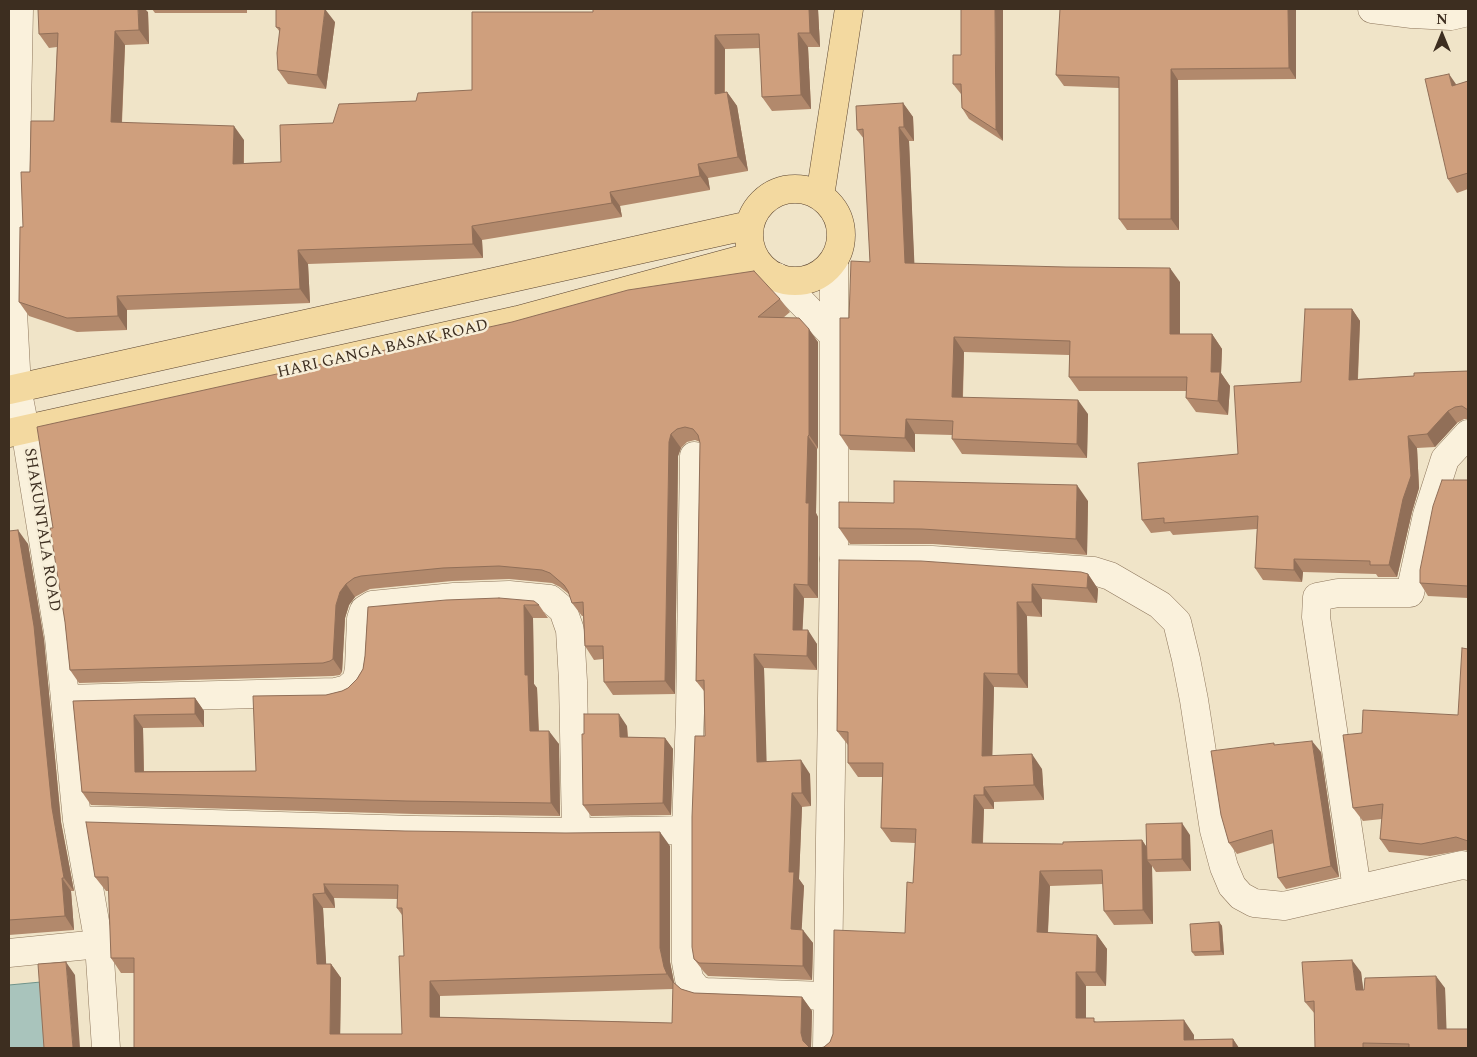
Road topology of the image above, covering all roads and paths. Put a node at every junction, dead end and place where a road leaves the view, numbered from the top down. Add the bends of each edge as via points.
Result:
1 (18, 9) edge
2 (849, 9) edge
3 (1372, 9) edge
4 (1468, 12) edge
5 (820, 196) junction
6 (750, 225) junction
7 (754, 256) junction
8 (834, 262) junction
9 (777, 277) junction
10 (833, 335) junction
11 (13, 389) edge
12 (17, 431) edge
13 (1468, 434) edge
14 (694, 456) edge
15 (834, 559) junction
16 (65, 699) junction
17 (77, 820) junction
18 (686, 830) junction
19 (576, 832) junction
20 (1468, 866) edge
21 (1358, 889) junction
22 (99, 944) junction
23 (9, 953) edge
24 (827, 996) junction
25 (106, 1048) edge
26 (827, 1048) edge

1 - 11 street, SHAKUNTALA ROAD
2 - 5 main road
3 - 4 street via 1451,16
5 - 6 main road via 807,190 778,192 765,200
5 - 8 main road via 839,219 842,234
6 - 7 main road
6 - 11 main road
7 - 9 main road via 764,269
7 - 12 main road, HARI GANGA BASAK ROAD via 518,320
8 - 9 main road via 809,279 792,281
8 - 10 street
9 - 10 street
10 - 15 street
11 - 12 street, SHAKUNTALA ROAD
12 - 16 street, SHAKUNTALA ROAD via 59,638
13 - 21 street via 1445,459 1427,515 1410,593 1317,597 1316,617
14 - 18 street
15 - 21 street via 932,560 1094,571 1110,576 1160,605 1177,622 1192,692 1214,830 1232,886 1254,903 1284,906
15 - 24 street
16 - 17 street, SHAKUNTALA ROAD
16 - 19 street via 335,692 347,689 357,678 361,619 364,610 372,605 454,597 550,599 563,610 570,630 574,680
17 - 19 street
17 - 22 street, SHAKUNTALA ROAD
18 - 19 street
18 - 24 street via 686,962 689,978 696,989 720,993
20 - 21 street
22 - 23 street
22 - 25 street, SHAKUNTALA ROAD
24 - 26 street

